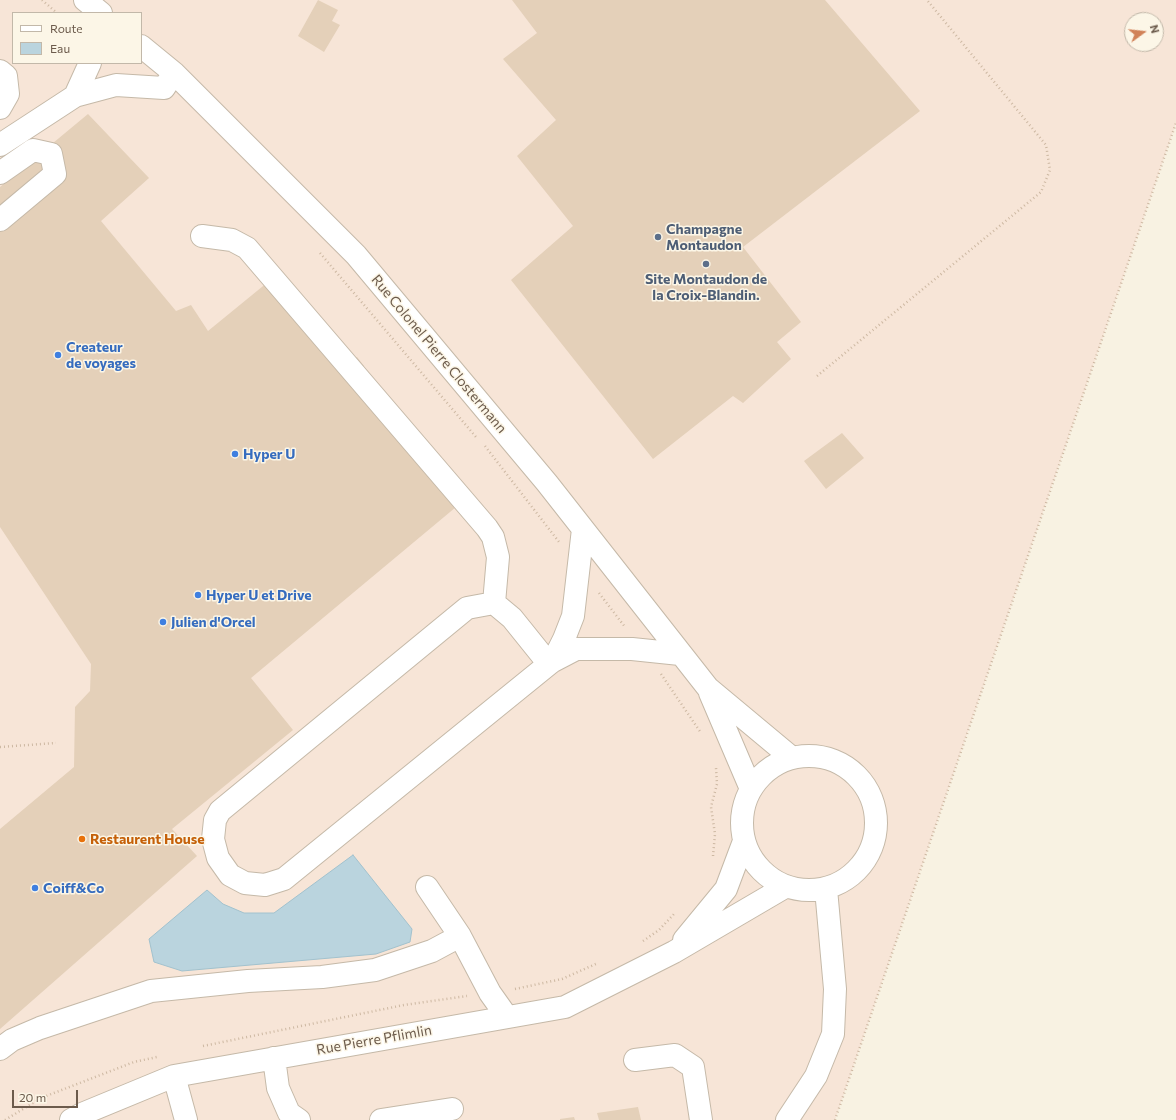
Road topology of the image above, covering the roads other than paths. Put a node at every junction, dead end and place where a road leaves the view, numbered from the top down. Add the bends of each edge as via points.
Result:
1 (84, 0) edge
2 (86, 12) edge
3 (100, 12) edge
4 (142, 47) edge
5 (90, 64) edge
6 (0, 71) edge
7 (174, 73) junction
8 (75, 96) junction
9 (0, 108) edge
10 (0, 145) edge
11 (0, 173) edge
12 (0, 220) edge
13 (202, 236) dead end
14 (583, 529) junction
15 (494, 603) junction
16 (680, 654) junction
17 (551, 662) junction
18 (708, 688) junction
19 (792, 758) junction
20 (751, 789) junction
21 (744, 841) junction
22 (785, 886) junction
23 (427, 887) dead end
24 (826, 889) junction
25 (460, 936) junction
26 (674, 952) junction
27 (508, 1017) junction
28 (0, 1049) edge
29 (274, 1058) junction
30 (635, 1060) dead end
31 (174, 1076) junction
32 (452, 1109) dead end
33 (71, 1120) edge
34 (186, 1120) edge
35 (299, 1120) edge
36 (381, 1120) edge
37 (701, 1120) edge
38 (787, 1120) edge

1 - 2 street
1 - 3 street
4 - 7 street, Rue Colonel Pierre Clostermann
5 - 8 street
6 - 9 street via 6,76 8,94
7 - 8 street via 164,88 116,84
7 - 14 street, Rue Colonel Pierre Clostermann via 356,255
8 - 10 street
11 - 12 street via 33,150 52,154 55,174
13 - 15 street via 232,240 247,248 488,528 498,557
14 - 16 street, Rue Colonel Pierre Clostermann
14 - 17 street via 573,616
15 - 17 street via 512,618
15 - 17 street via 467,608 220,811 215,820 213,839 218,858 230,875 245,883 265,884 284,879
16 - 17 street via 642,649 576,649
16 - 18 street, Rue Colonel Pierre Clostermann
18 - 19 street, Rue Colonel Pierre Clostermann
18 - 20 street, Rue Colonel Pierre Clostermann
19 - 20 street via 776,764
19 - 24 street via 815,756 838,762 857,776 870,795 874,810 874,841 864,862 848,879
20 - 21 street via 744,806
21 - 22 street via 752,860 767,876
21 - 26 street, Rue Pierre Pflimlin via 726,889
22 - 24 street via 806,891
22 - 26 street, Rue Pierre Pflimlin
23 - 25 street
24 - 38 street via 835,989 834,1034 816,1076
25 - 27 street via 490,993
25 - 28 street via 432,951 375,970 322,977 248,981 151,991 40,1028 12,1040
26 - 27 street, Rue Pierre Pflimlin via 565,1007
27 - 29 street, Rue Pierre Pflimlin
29 - 31 street, Rue Pierre Pflimlin
29 - 35 street via 278,1088 289,1113
30 - 37 street via 675,1055 693,1067
31 - 33 street, Rue Pierre Pflimlin
31 - 34 street
32 - 36 street

